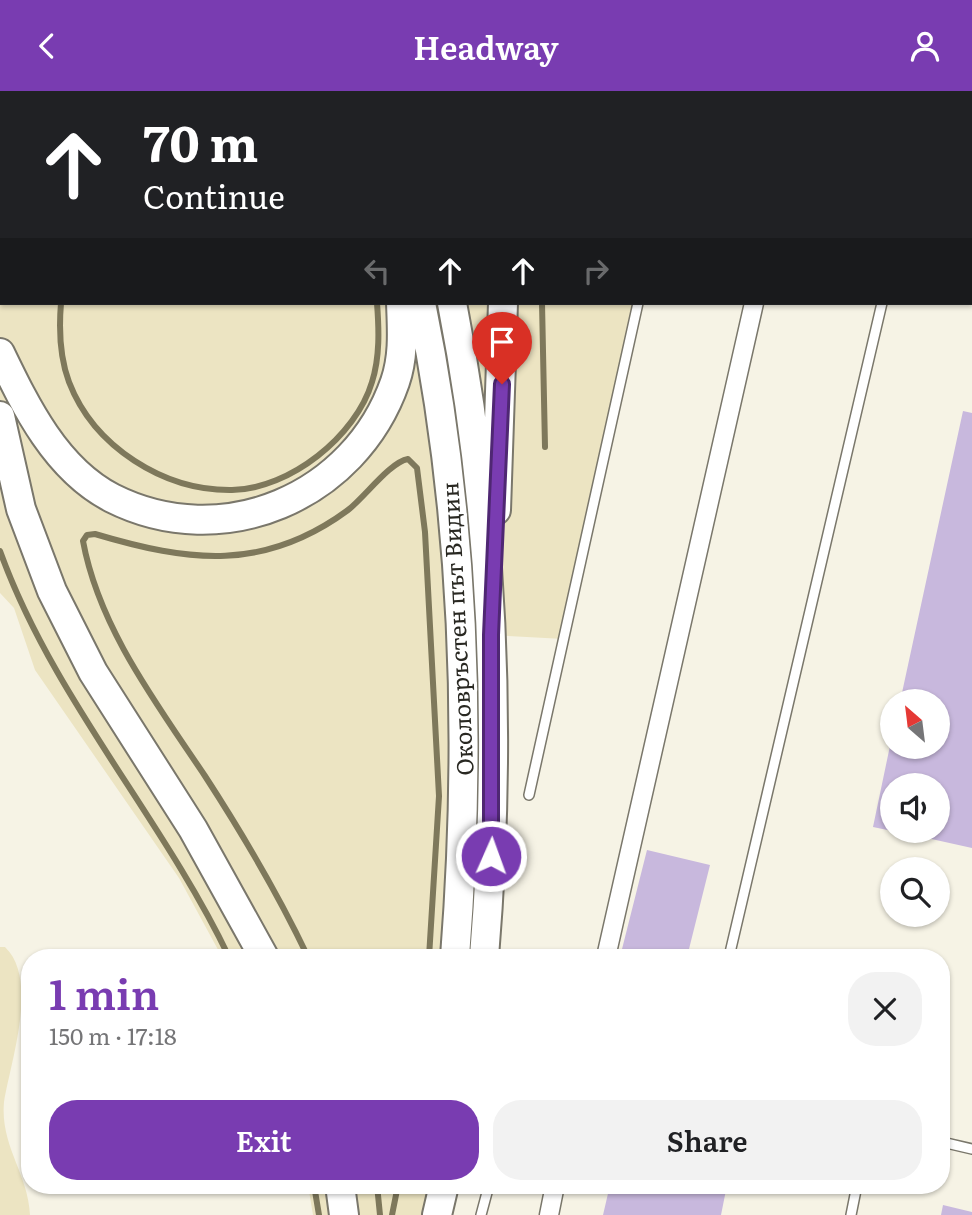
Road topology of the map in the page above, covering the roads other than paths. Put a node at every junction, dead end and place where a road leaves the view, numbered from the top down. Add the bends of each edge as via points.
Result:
1 (401, 305) edge
2 (421, 305) edge
3 (452, 305) edge
4 (503, 305) edge
5 (638, 305) edge
6 (754, 305) edge
7 (882, 305) edge
8 (0, 353) edge
9 (0, 416) edge
10 (491, 635) junction
11 (529, 795) dead end
12 (260, 949) edge
13 (455, 949) edge
14 (484, 949) edge
15 (608, 949) edge
16 (731, 949) edge
17 (950, 1144) edge
18 (972, 1149) edge
19 (341, 1194) edge
20 (433, 1194) edge
21 (442, 1194) edge
22 (487, 1194) edge
23 (553, 1194) edge
24 (854, 1194) edge
25 (344, 1215) edge
26 (432, 1215) edge
27 (437, 1215) edge
28 (481, 1215) edge
29 (549, 1215) edge
30 (851, 1215) edge

1 - 8 main road via 403,350 396,380 368,437 305,494 276,509 218,519 162,515 112,498 66,462 48,440
2 - 13 main road, Околовръстен път Видин via 448,468 461,638 463,773
3 - 10 main road, Околовръстен път Видин via 478,464
4 - 10 main road
5 - 11 lane
6 - 15 street
7 - 16 lane
9 - 12 main road via 21,509 52,591 93,672 193,829
10 - 14 main road, Околовръстен път Видин via 494,775
17 - 18 lane
19 - 25 main road
20 - 26 main road
21 - 27 main road
22 - 28 lane
23 - 29 street
24 - 30 lane

